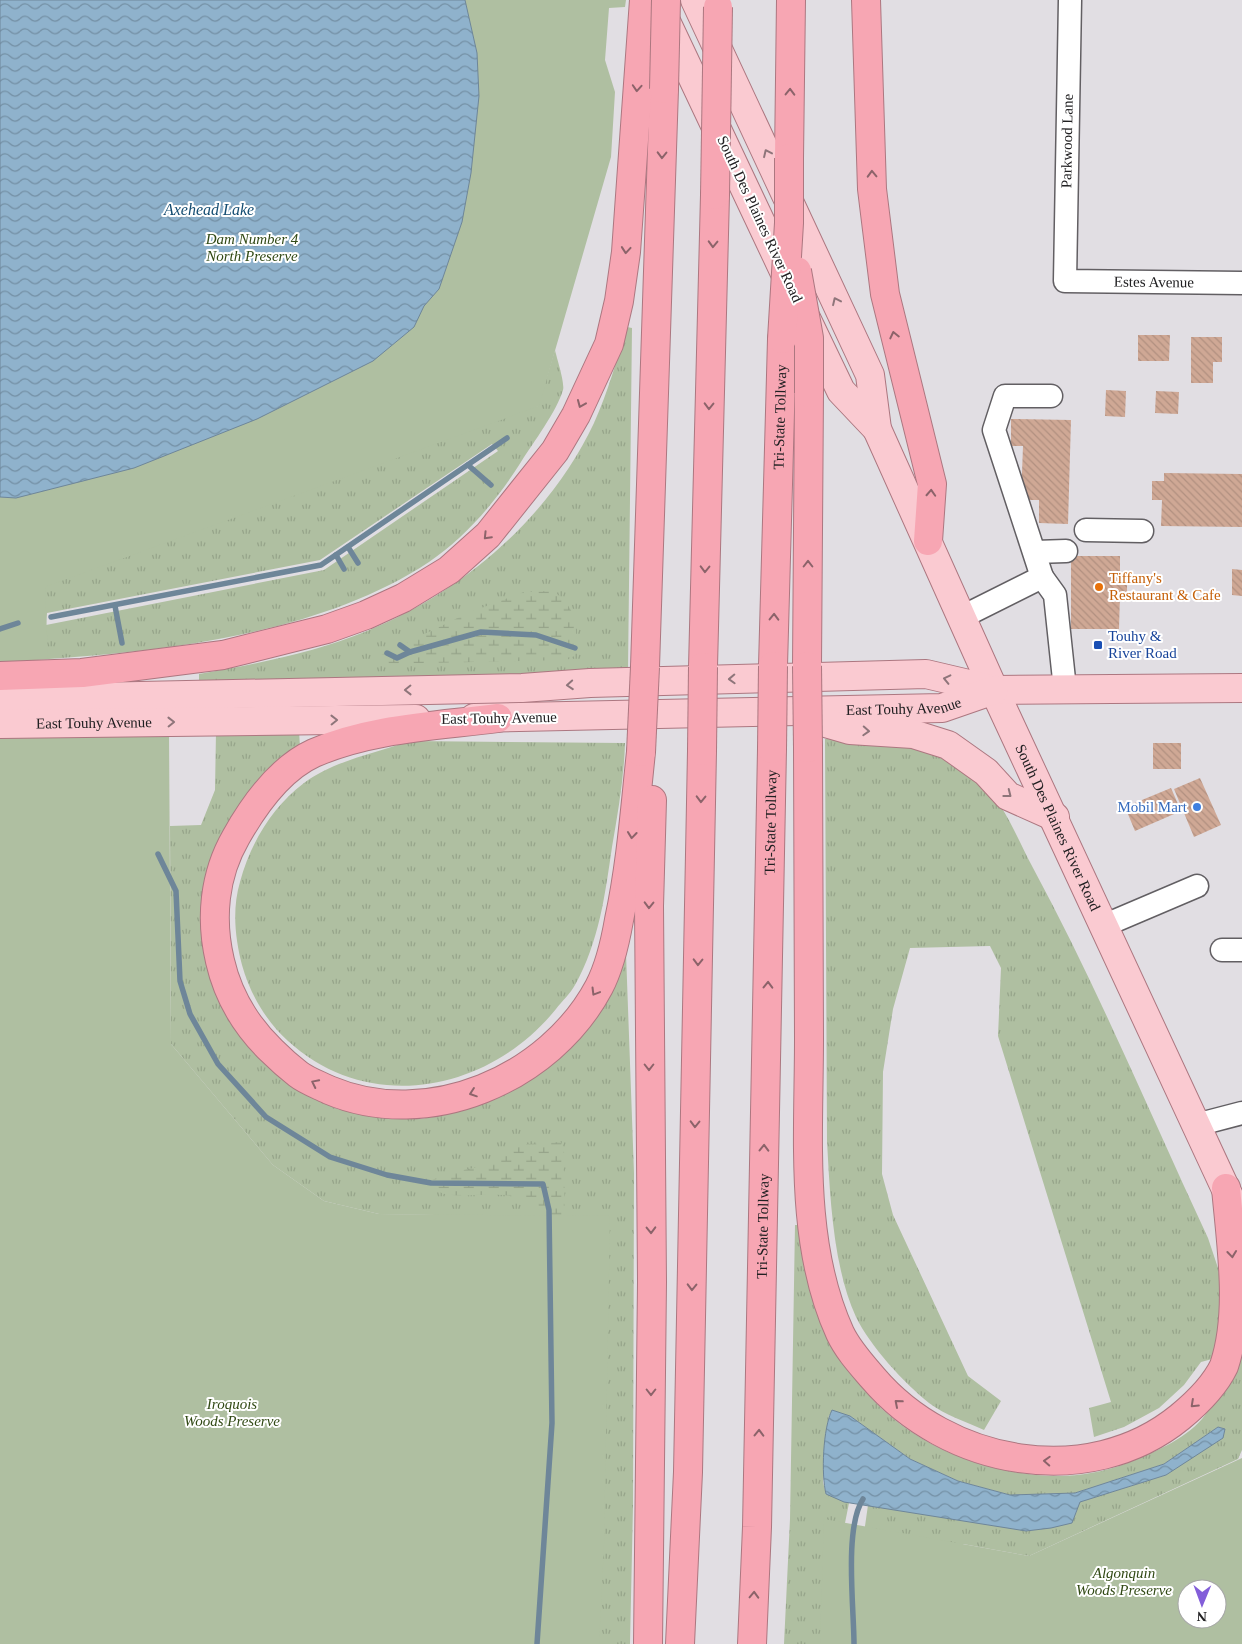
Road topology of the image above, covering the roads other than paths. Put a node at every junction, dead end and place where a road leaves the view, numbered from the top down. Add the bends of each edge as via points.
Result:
1 (644, 0) edge
2 (656, 0) edge
3 (666, 0) edge
4 (791, 0) edge
5 (866, 0) edge
6 (1070, 0) edge
7 (710, 2) edge
8 (789, 223) junction
9 (1065, 281) joint
10 (1242, 283) edge
11 (1051, 396) dead end
12 (877, 429) junction
13 (1086, 530) dead end
14 (1142, 531) dead end
15 (928, 541) junction
16 (1066, 551) dead end
17 (1035, 552) junction
18 (1042, 577) junction
19 (962, 617) junction
20 (0, 676) edge
21 (1242, 688) edge
22 (1065, 689) junction
23 (994, 690) junction
24 (0, 699) edge
25 (784, 712) junction
26 (498, 718) junction
27 (0, 724) edge
28 (647, 752) junction
29 (1055, 818) junction
30 (1197, 886) dead end
31 (1103, 926) junction
32 (1242, 1113) edge
33 (1196, 1125) junction
34 (1226, 1188) junction
35 (1242, 1224) edge
36 (648, 1644) edge
37 (680, 1644) edge
38 (752, 1644) edge

1 -> 20 highway via 626,252 609,344 555,452 488,534 449,570 403,598 327,628 223,655 82,674
2 - 12 main road, South Des Plaines River Road via 841,391
3 -> 28 highway, bridge via 658,328 664,433
8 -> 4 highway, Tri-State Tollway, bridge
15 -> 5 highway via 932,484 884,294 872,189
6 - 9 street, Parkwood Lane
12 -> 7 main road, South Des Plaines River Road via 870,375
7 -> 37 highway, bridge via 714,195 689,1462
34 -> 8 highway, bridge via 1236,1299 1232,1339 1224,1366 1210,1388 1166,1428 1133,1445 1095,1457 1052,1462 1008,1458 980,1449 940,1431 904,1408 881,1388 841,1336 818,1264 808,1182 809,338
38 -> 8 highway, Tri-State Tollway, bridge via 773,666 782,339
9 - 10 street, Estes Avenue
11 - 17 street via 1004,396 994,430
12 - 15 main road, South Des Plaines River Road
13 - 14 street
15 - 19 main road, South Des Plaines River Road
16 - 17 street
17 - 18 street
18 - 19 street
18 - 22 street via 1055,595
19 - 23 main road, South Des Plaines River Road
21 - 22 main road, East Touhy Avenue
22 - 23 main road, East Touhy Avenue
23 -> 24 main road, East Touhy Avenue via 926,674 590,683 522,688
23 - 25 main road, East Touhy Avenue via 942,708
23 - 29 main road, South Des Plaines River Road
25 - 26 main road, East Touhy Avenue
25 -> 29 main road via 850,730 913,734 948,744 986,772 1008,796
27 -> 26 main road, East Touhy Avenue
28 -> 26 highway via 610,959 599,986 567,1032 518,1072 478,1091 447,1100 381,1104 346,1097 299,1075 263,1043 241,1015 225,982 216,943 214,910 219,876 253,806 293,766 312,754 342,743 398,730
28 -> 36 highway via 652,1292
29 - 31 main road, South Des Plaines River Road
30 - 31 street
31 - 33 main road, South Des Plaines River Road
32 - 33 street
33 - 34 main road, South Des Plaines River Road
34 - 35 main road, South Des Plaines River Road

